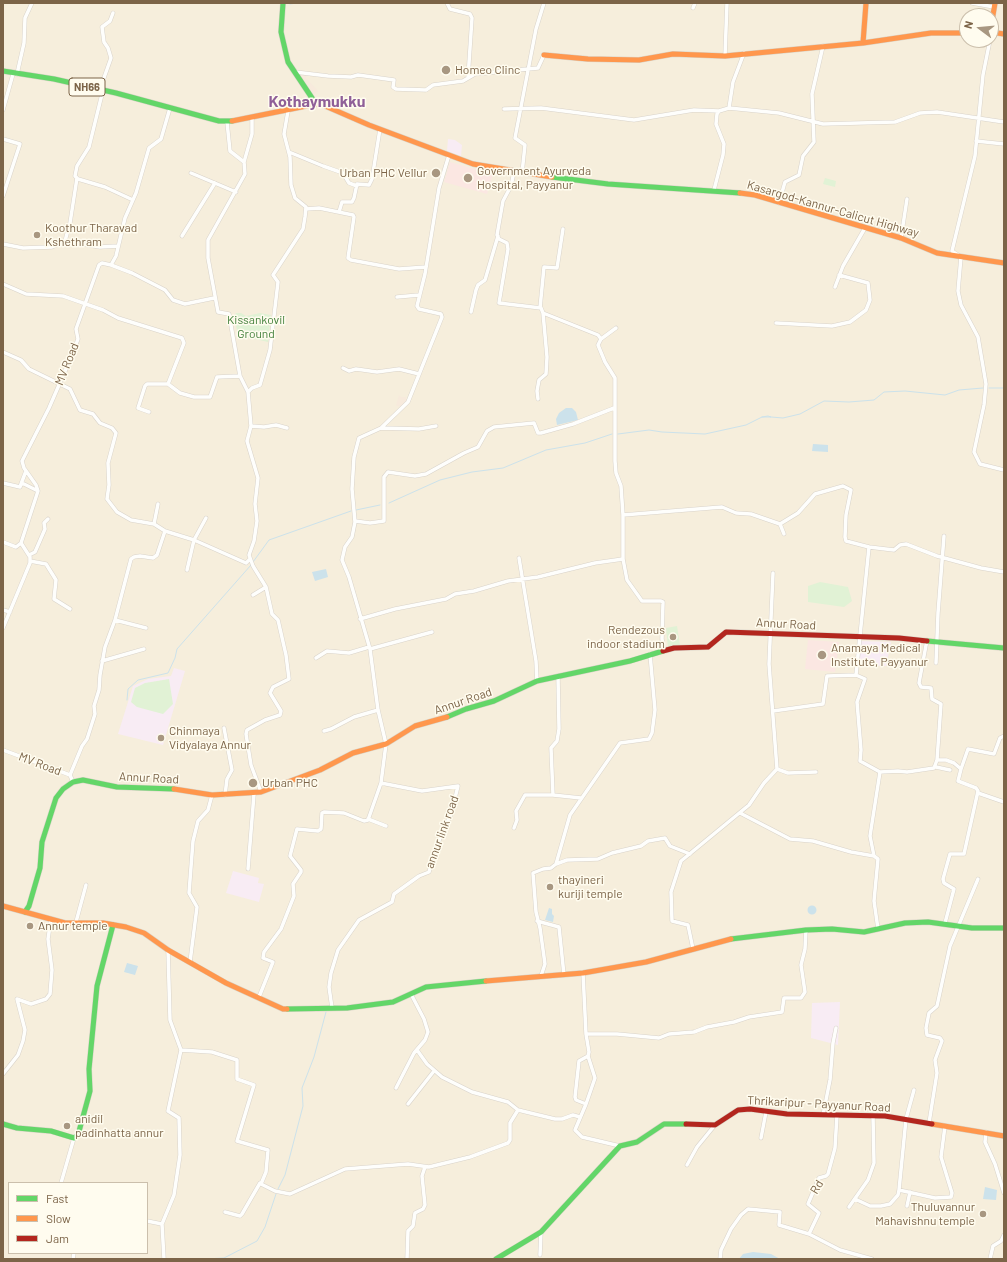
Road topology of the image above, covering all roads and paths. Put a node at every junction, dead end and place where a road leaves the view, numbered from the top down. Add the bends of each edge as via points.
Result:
1 (32, 3) edge
2 (284, 3) edge
3 (447, 3) edge
4 (544, 3) edge
5 (695, 3) edge
6 (727, 3) edge
7 (866, 3) edge
8 (972, 3) edge
9 (994, 5) edge
10 (693, 8) dead end
11 (113, 13) dead end
12 (959, 33) edge
13 (863, 43) junction
14 (824, 46) junction
15 (988, 48) edge
16 (744, 54) junction
17 (544, 55) joint
18 (725, 56) junction
19 (528, 69) junction
20 (3, 71) edge
21 (295, 72) junction
22 (15, 74) junction
23 (468, 78) junction
24 (102, 90) junction
25 (316, 104) junction
26 (170, 108) junction
27 (522, 108) junction
28 (729, 108) junction
29 (504, 109) dead end
30 (3, 110) edge
31 (718, 110) junction
32 (288, 111) junction
33 (252, 118) junction
34 (979, 119) junction
35 (227, 122) junction
36 (814, 122) junction
37 (1004, 122) edge
38 (380, 129) junction
39 (3, 139) edge
40 (976, 141) junction
41 (1004, 144) edge
42 (289, 152) junction
43 (449, 155) junction
44 (244, 162) junction
45 (514, 172) junction
46 (191, 173) dead end
47 (522, 173) junction
48 (77, 178) junction
49 (215, 183) junction
50 (357, 186) junction
51 (714, 191) junction
52 (236, 192) junction
53 (3, 196) edge
54 (907, 199) dead end
55 (133, 200) junction
56 (779, 202) junction
57 (306, 209) junction
58 (339, 212) junction
59 (865, 228) junction
60 (563, 229) dead end
61 (182, 236) dead end
62 (498, 236) junction
63 (901, 238) junction
64 (65, 241) junction
65 (3, 244) edge
66 (118, 246) junction
67 (960, 257) junction
68 (1004, 262) edge
69 (111, 265) junction
70 (426, 268) junction
71 (839, 275) junction
72 (3, 284) edge
73 (835, 287) dead end
74 (419, 295) junction
75 (397, 297) dead end
76 (214, 298) junction
77 (86, 303) junction
78 (540, 308) junction
79 (472, 312) dead end
80 (543, 312) junction
81 (776, 323) dead end
82 (616, 328) dead end
83 (601, 339) junction
84 (3, 352) edge
85 (344, 368) dead end
86 (419, 374) junction
87 (240, 376) junction
88 (59, 384) junction
89 (168, 384) junction
90 (248, 392) junction
91 (538, 399) dead end
92 (614, 408) junction
93 (149, 412) dead end
94 (251, 426) junction
95 (436, 426) dead end
96 (287, 428) dead end
97 (381, 428) junction
98 (1004, 470) edge
99 (26, 471) junction
100 (3, 483) edge
101 (21, 484) junction
102 (38, 491) junction
103 (158, 504) dead end
104 (624, 515) junction
105 (206, 518) dead end
106 (48, 519) dead end
107 (355, 521) junction
108 (154, 524) junction
109 (780, 524) junction
110 (165, 531) junction
111 (784, 534) dead end
112 (944, 536) dead end
113 (194, 540) junction
114 (3, 542) edge
115 (21, 543) junction
116 (870, 547) junction
117 (29, 555) junction
118 (943, 556) junction
119 (519, 558) dead end
120 (623, 559) junction
121 (30, 561) junction
122 (251, 562) junction
123 (187, 570) dead end
124 (1004, 572) edge
125 (773, 573) dead end
126 (521, 578) junction
127 (266, 587) junction
128 (253, 595) dead end
129 (70, 609) dead end
130 (3, 610) edge
131 (10, 612) junction
132 (360, 619) junction
133 (115, 620) junction
134 (3, 628) edge
135 (146, 628) dead end
136 (432, 632) dead end
137 (771, 633) junction
138 (860, 638) junction
139 (927, 640) junction
140 (938, 641) junction
141 (369, 648) junction
142 (1004, 648) edge
143 (144, 649) dead end
144 (664, 650) junction
145 (650, 654) junction
146 (316, 658) dead end
147 (102, 661) junction
148 (936, 663) dead end
149 (856, 675) junction
150 (558, 676) junction
151 (537, 681) junction
152 (378, 710) junction
153 (773, 711) junction
154 (224, 728) dead end
155 (324, 731) dead end
156 (1004, 736) edge
157 (386, 744) junction
158 (3, 750) edge
159 (937, 760) junction
160 (936, 767) junction
161 (777, 769) junction
162 (961, 769) junction
163 (950, 770) dead end
164 (816, 772) dead end
165 (880, 772) junction
166 (70, 775) junction
167 (72, 782) junction
168 (381, 783) junction
169 (261, 792) junction
170 (978, 793) junction
171 (254, 794) junction
172 (212, 795) junction
173 (225, 795) junction
174 (553, 795) junction
175 (581, 798) junction
176 (1004, 802) edge
177 (740, 813) junction
178 (368, 819) junction
179 (386, 826) dead end
180 (514, 828) dead end
181 (690, 854) junction
182 (874, 856) junction
183 (556, 864) junction
184 (248, 870) dead end
185 (978, 878) dead end
186 (86, 885) dead end
187 (3, 907) edge
188 (25, 912) junction
189 (52, 919) junction
190 (537, 921) junction
191 (76, 922) junction
192 (945, 923) junction
193 (113, 925) junction
194 (959, 926) junction
195 (1004, 928) edge
196 (878, 929) junction
197 (806, 930) junction
198 (693, 948) junction
199 (168, 950) junction
200 (190, 962) junction
201 (583, 973) junction
202 (564, 975) junction
203 (541, 976) junction
204 (410, 994) junction
205 (259, 997) junction
206 (332, 1008) junction
207 (836, 1028) dead end
208 (586, 1034) junction
209 (181, 1050) junction
210 (417, 1050) junction
211 (588, 1056) junction
212 (434, 1071) junction
213 (3, 1074) edge
214 (396, 1088) dead end
215 (914, 1090) dead end
216 (408, 1104) dead end
217 (586, 1104) junction
218 (518, 1110) junction
219 (766, 1112) junction
220 (824, 1115) junction
221 (837, 1115) junction
222 (873, 1116) junction
223 (580, 1117) junction
224 (906, 1119) junction
225 (929, 1123) junction
226 (3, 1124) edge
227 (715, 1125) junction
228 (945, 1126) junction
229 (986, 1132) junction
230 (1004, 1136) edge
231 (74, 1138) junction
232 (761, 1138) dead end
233 (620, 1146) junction
234 (686, 1165) dead end
235 (425, 1166) junction
236 (61, 1182) edge
237 (260, 1183) junction
238 (899, 1190) junction
239 (910, 1192) junction
240 (1004, 1193) edge
241 (855, 1199) junction
242 (907, 1206) dead end
243 (849, 1207) dead end
244 (225, 1212) dead end
245 (148, 1221) edge
246 (162, 1224) junction
247 (541, 1232) junction
248 (809, 1234) junction
249 (1004, 1235) edge
250 (540, 1255) dead end
251 (164, 1259) edge
252 (407, 1259) edge
253 (496, 1259) edge
254 (720, 1259) edge
255 (872, 1259) edge
256 (990, 1259) edge

1 - 22 street via 25,18 24,43
2 - 21 main road via 281,32 288,62
3 - 23 street via 450,9 466,13 472,18
4 - 19 street
5 - 10 street
6 - 18 street
7 - 13 main road
8 - 9 street
11 - 24 street via 110,21 102,27 104,42 111,58
12 - 13 main road via 931,33
13 - 14 main road
14 - 16 main road
14 - 36 street via 812,94
15 - 34 street
16 - 18 main road
16 - 28 street via 733,82
17 - 18 main road via 639,60 673,54
17 - 19 street via 538,68
19 - 23 street via 475,74
19 - 27 street
20 - 22 main road, NH66
21 - 23 street via 328,76 358,75 394,80 394,88 403,90 426,90 433,85
21 - 25 main road
22 - 24 main road, NH66 via 54,79
22 - 30 street
24 - 26 main road, NH66
24 - 48 street via 89,147 74,176
25 - 32 main road, NH66
25 - 38 main road, Kasargod-Kannur-Calicut Highway
26 - 35 main road, NH66 via 208,120
26 - 55 street via 161,139 149,148
27 - 29 street
27 - 31 street via 541,108 634,120 694,110
27 - 47 street via 515,138 523,141 525,145
28 - 31 street
28 - 36 street via 780,113
31 - 51 street via 716,124 724,144
32 - 33 main road, NH66
32 - 42 street via 284,134
33 - 35 main road, NH66
33 - 44 street via 252,134
34 - 36 street via 937,112 895,122
34 - 37 street
34 - 40 street
35 - 44 street via 231,154
36 - 56 street via 814,142 803,156 799,175 785,182
38 - 43 main road, Kasargod-Kannur-Calicut Highway
38 - 50 street via 372,179 369,185
39 - 53 street via 20,144
40 - 41 street
40 - 67 street via 975,156 952,251
42 - 50 street via 343,172 349,183
42 - 57 street via 292,192
43 - 45 main road, Kasargod-Kannur-Calicut Highway via 474,164
43 - 70 street via 439,188
44 - 52 street via 245,174
45 - 47 main road, Kasargod-Kannur-Calicut Highway
45 - 62 street via 511,186 503,201
46 - 49 street
47 - 51 main road, Kasargod-Kannur-Calicut Highway via 608,184
48 - 55 street via 106,187
48 - 64 street
49 - 52 street
49 - 61 street
50 - 58 street via 352,202 342,202
51 - 56 main road, Kasargod-Kannur-Calicut Highway via 738,192
52 - 76 street via 208,240
54 - 63 street
55 - 66 street via 125,218
56 - 59 main road, Kasargod-Kannur-Calicut Highway
57 - 58 street via 319,208
57 - 90 street via 303,229 273,275 278,282 270,350 260,385
58 - 70 street via 354,217 348,258 398,269
59 - 63 main road, Kasargod-Kannur-Calicut Highway
59 - 71 street
60 - 78 street via 557,268 544,267
62 - 78 street via 507,244 508,249 499,302
62 - 79 street via 486,280 478,285 476,290
63 - 67 main road, Kasargod-Kannur-Calicut Highway via 937,253
64 - 65 street via 52,247 23,248
64 - 66 street via 100,247
66 - 69 street
67 - 68 main road, Kasargod-Kannur-Calicut Highway
67 - 98 street via 958,291 961,305 978,337 986,384 974,452 980,464
69 - 76 street via 165,290 173,300 185,304
69 - 77 street, MV Road via 100,263
70 - 74 street
71 - 73 street
71 - 81 street via 868,283 870,300 866,310 850,322 832,326
72 - 77 street via 26,294 63,296
74 - 75 street
74 - 86 street via 416,306 419,309 441,314 442,317
76 - 87 street via 218,312 229,314 230,317
77 - 88 street, MV Road via 76,329 78,339
77 - 89 street via 118,318 182,338 184,343
78 - 80 street
80 - 83 street via 581,326
80 - 91 street via 548,357 546,374 539,380
82 - 83 street
83 - 92 street via 598,345 615,378
84 - 88 street
85 - 86 street via 350,371 356,369 377,372 399,369
86 - 97 street via 408,402
87 - 89 street via 217,377 210,397 206,398 187,395
87 - 90 street
88 - 99 street, MV Road via 22,461
88 - 108 street via 70,389 80,410 93,414 100,423 112,428 116,433 108,463 110,484 107,499 117,512 131,520
89 - 93 street via 147,384 138,408
90 - 94 street
92 - 104 street via 616,473 621,486
92 - 107 street via 541,433 538,433 534,423 494,427 487,432 478,447 426,474 415,476 388,472 384,477 384,521
94 - 96 street via 276,425
94 - 122 street via 247,441 258,478 255,504 257,521 249,555
95 - 97 street via 420,429
97 - 107 street via 359,438 354,457 352,489
99 - 101 street
99 - 102 street
100 - 101 street via 20,487
101 - 102 street
102 - 115 street
103 - 108 street
104 - 109 street via 722,507
104 - 120 street
105 - 113 street
106 - 117 street via 44,523 45,529 35,552
107 - 132 street via 352,537 345,547 342,560
108 - 110 street
109 - 111 street
109 - 116 street via 798,513 814,494 843,486 851,490 844,537 846,541
110 - 113 street
110 - 133 street via 157,555 153,558 140,556 131,559
112 - 118 street
113 - 122 street via 246,563
113 - 123 street
114 - 115 street via 16,547
115 - 117 street
116 - 118 street via 894,550 900,544 906,544 927,553
116 - 138 street
117 - 121 street
118 - 124 street via 980,568
118 - 140 street
119 - 126 street
120 - 126 street via 538,577
120 - 144 street via 627,580 638,598 642,601 664,602
121 - 129 street via 46,564 56,580 54,599
121 - 131 street
122 - 127 street
125 - 137 street
126 - 132 street
126 - 151 street via 536,661
127 - 128 street
127 - 169 street via 272,614 278,620 289,679 273,687 270,692 281,712 280,716 265,720 247,730 246,734 251,765
130 - 131 street
131 - 134 street
132 - 141 street
133 - 135 street
133 - 147 street
136 - 141 street
137 - 138 main road, Annur Road
137 - 144 main road, Annur Road via 726,632 708,647
137 - 153 street via 769,664
138 - 139 main road, Annur Road
138 - 149 street
139 - 140 main road, Annur Road
139 - 159 street via 919,683 921,687 931,688 932,699 941,704
140 - 142 main road, Annur Road
140 - 148 street
141 - 146 street via 349,653 327,651
141 - 152 street
143 - 147 street
144 - 145 main road, Annur Road
145 - 150 main road, Annur Road via 597,669
145 - 175 street via 655,710 652,733 649,739 620,743
147 - 166 street via 100,690 94,706 95,714 87,739
149 - 153 street via 827,676 823,704
149 - 165 street via 865,679 857,702 860,761
150 - 151 main road, Annur Road
150 - 174 street via 559,729 557,741 551,748
151 - 157 main road, Annur Road via 494,701 415,726
152 - 155 street via 354,717
152 - 157 street
153 - 161 street
154 - 173 street via 232,770 227,779
156 - 162 street via 1000,738 994,754 968,749
157 - 168 street
157 - 169 main road, Annur Road via 353,753 320,770
158 - 166 street, MV Road
159 - 160 street
159 - 162 street via 950,761
160 - 163 street
160 - 165 street via 907,772
161 - 164 street via 788,773
161 - 177 street
162 - 170 street via 958,781 976,788
165 - 182 street via 870,836
166 - 167 street, MV Road
167 - 172 main road, Annur Road via 83,780 117,787 181,789
167 - 188 main road via 56,798 42,842 40,868
168 - 178 street
168 - 206 street, annur link road via 422,791 458,786 451,814 436,847 430,872 418,876 394,894 392,902 359,920 338,950 329,987
169 - 171 main road, Annur Road
170 - 176 street
170 - 192 street via 964,854 950,854 943,879 944,883 954,889
171 - 173 main road, Annur Road
171 - 184 street
172 - 173 main road, Annur Road
172 - 200 street via 208,810 198,821 193,841 190,893 196,907
174 - 175 street
174 - 180 street via 525,795 517,808 517,824
175 - 183 street via 567,823
177 - 181 street
177 - 182 street via 790,839
178 - 179 street
178 - 205 street via 364,821 344,813 324,812 321,830 297,829 290,856 301,872 293,884 294,896 281,929 264,952 262,958 273,962
181 - 183 street via 670,846 665,838 648,841 641,846 598,859 567,860
181 - 198 street via 681,861 671,892 672,921 688,925
182 - 196 street via 878,858 874,901
183 - 190 street via 532,873
185 - 194 street via 967,900
186 - 191 street
187 - 188 main road
188 - 189 main road
189 - 191 main road via 65,923
189 - 213 street via 48,939 52,970 50,994 31,1004 17,999 25,1030 22,1049
190 - 202 street via 559,927
190 - 203 street via 545,964
191 - 193 main road
192 - 194 main road
192 - 196 main road via 905,923
193 - 199 main road via 144,932
193 - 231 main road via 97,986 89,1069 90,1091 78,1135
194 - 195 main road
194 - 225 street via 950,946 937,1006 929,1013 926,1028 927,1034 942,1041 935,1060 937,1073
196 - 197 main road via 864,932
197 - 198 main road via 736,938
197 - 208 street via 801,965 805,992 801,998 784,998 782,1012 659,1038
198 - 201 main road via 646,962
199 - 200 main road
199 - 209 street via 170,1020
200 - 205 main road via 226,983
201 - 202 main road
201 - 208 street
202 - 203 main road
203 - 204 main road via 438,985
204 - 206 main road via 392,1002
204 - 210 street via 428,1032
205 - 206 main road via 283,1008
207 - 220 street
208 - 211 street
209 - 237 street via 212,1052 237,1060 237,1078 254,1085 237,1141 268,1150 266,1172
209 - 246 street via 168,1111 179,1118 178,1168 171,1204
210 - 212 street
210 - 214 street
211 - 217 street via 595,1078
211 - 217 street via 579,1061 575,1097
212 - 216 street
212 - 218 street via 472,1092 508,1102
215 - 224 street
217 - 223 street
218 - 223 street via 555,1119 573,1115
218 - 235 street via 510,1123 508,1143 470,1157
219 - 220 main road, Thrikaripur - Payyanur Road
219 - 227 main road, Thrikaripur - Payyanur Road via 738,1110
219 - 232 street
220 - 221 main road, Thrikaripur - Payyanur Road
221 - 222 main road, Thrikaripur - Payyanur Road
221 - 248 street, Rd via 835,1148 828,1174 819,1178 808,1204 819,1213
222 - 224 main road, Thrikaripur - Payyanur Road
222 - 241 street via 874,1163 868,1180
223 - 233 street via 576,1130 582,1137
224 - 225 main road, Thrikaripur - Payyanur Road
224 - 238 street
225 - 228 main road, Thrikaripur - Payyanur Road
226 - 231 main road via 51,1131
227 - 233 main road via 664,1124 637,1142
227 - 234 street
228 - 229 main road, Thrikaripur - Payyanur Road
228 - 239 street via 941,1157 951,1197 935,1198
229 - 230 main road, Thrikaripur - Payyanur Road
229 - 240 street via 985,1142
231 - 236 street
233 - 247 main road
235 - 237 street via 408,1164 345,1169 290,1194 275,1191
235 - 252 street via 422,1176 425,1205 415,1213 413,1226 408,1231
237 - 244 street via 240,1216
238 - 239 street
238 - 241 street via 890,1204 881,1206 870,1206
239 - 242 street
241 - 243 street
245 - 246 street
246 - 251 street
247 - 250 street
247 - 253 main road
248 - 254 street via 779,1225 780,1212 748,1209 741,1214 731,1229 721,1250
248 - 255 street via 840,1250
249 - 256 street via 1001,1241 993,1246

